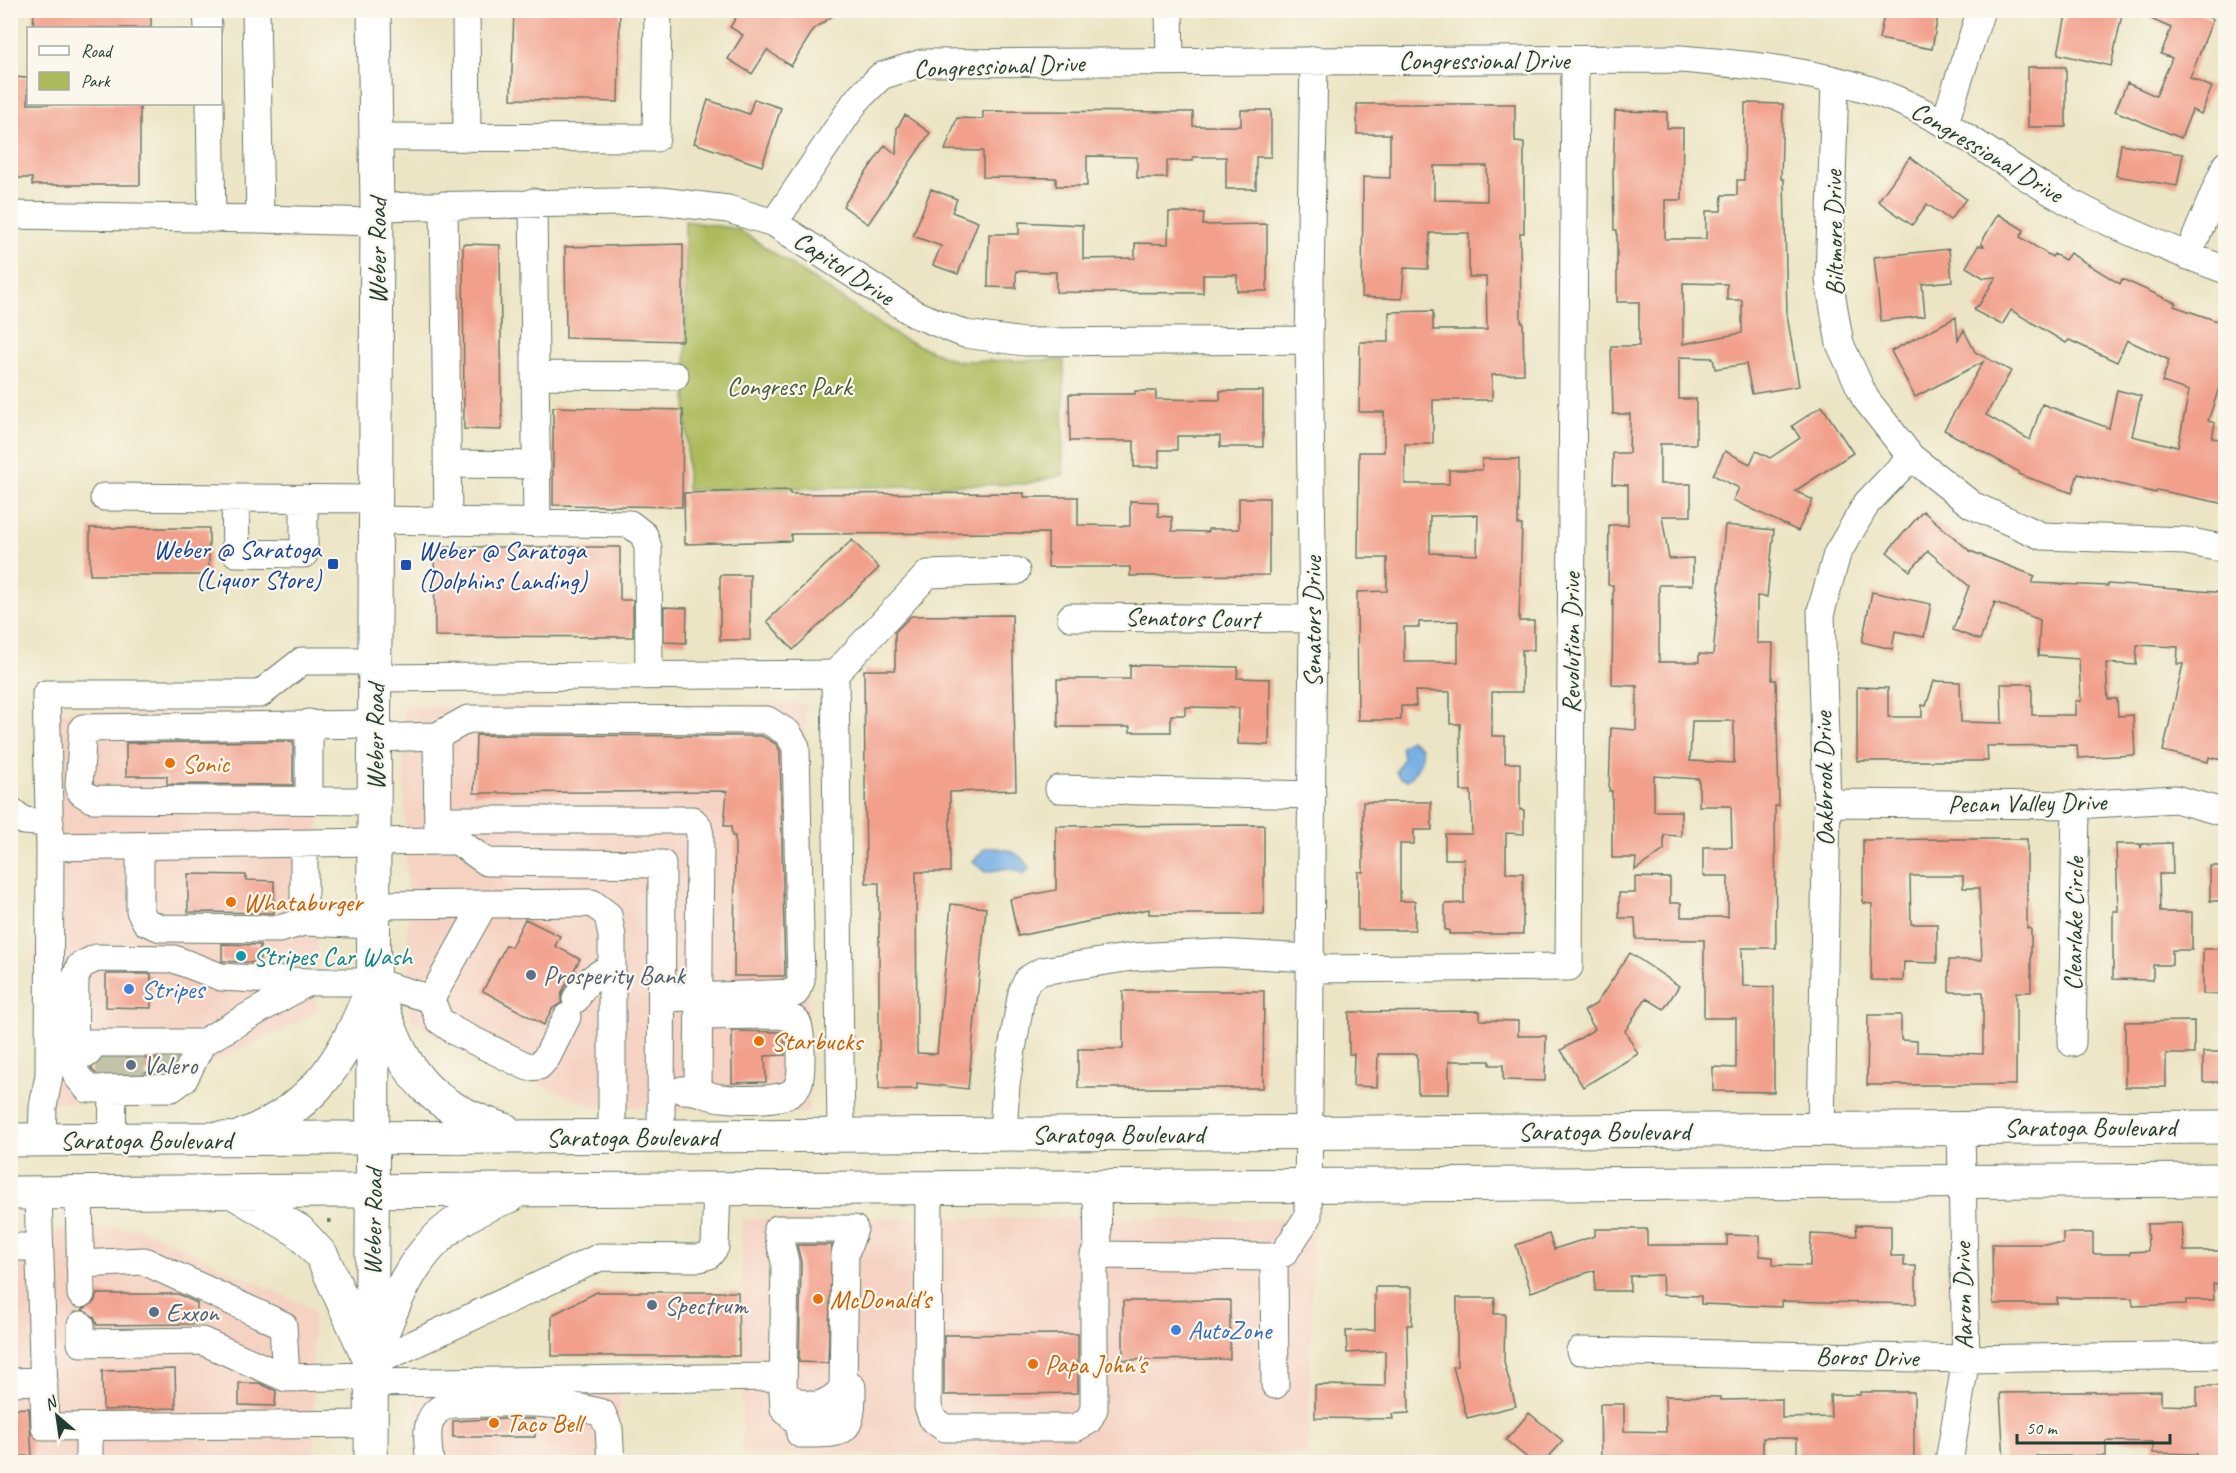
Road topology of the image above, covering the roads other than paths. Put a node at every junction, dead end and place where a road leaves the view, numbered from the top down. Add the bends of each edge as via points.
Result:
1 (207, 10) edge
2 (256, 10) edge
3 (374, 10) edge
4 (466, 10) edge
5 (658, 10) edge
6 (1169, 10) edge
7 (1981, 10) edge
8 (208, 27) edge
9 (1314, 60) junction
10 (1575, 60) junction
11 (1170, 61) junction
12 (1835, 81) junction
13 (210, 105) edge
14 (1945, 122) junction
15 (376, 137) junction
16 (468, 138) junction
17 (2226, 165) edge
18 (533, 202) junction
19 (444, 205) junction
20 (377, 214) junction
21 (10, 215) edge
22 (213, 219) junction
23 (260, 219) junction
24 (774, 223) junction
25 (2188, 256) junction
26 (2226, 270) edge
27 (1309, 340) junction
28 (535, 375) junction
29 (675, 376) dead end
30 (1911, 457) junction
31 (447, 464) junction
32 (537, 465) junction
33 (104, 497) dead end
34 (235, 498) junction
35 (304, 498) junction
36 (376, 509) junction
37 (448, 521) junction
38 (537, 523) junction
39 (2226, 549) edge
40 (1016, 571) dead end
41 (1071, 617) dead end
42 (1313, 619) junction
43 (375, 670) junction
44 (835, 674) junction
45 (649, 675) junction
46 (309, 723) junction
47 (375, 731) junction
48 (437, 736) junction
49 (1059, 789) dead end
50 (1312, 795) junction
51 (309, 799) junction
52 (375, 801) junction
53 (1827, 803) junction
54 (2076, 805) junction
55 (10, 810) edge
56 (2226, 813) edge
57 (438, 831) junction
58 (50, 835) junction
59 (375, 843) junction
60 (304, 844) junction
61 (140, 846) junction
62 (662, 864) junction
63 (700, 864) junction
64 (484, 904) junction
65 (374, 915) junction
66 (304, 922) junction
67 (1311, 964) junction
68 (612, 967) junction
69 (308, 982) junction
70 (374, 982) junction
71 (662, 998) junction
72 (430, 999) junction
73 (699, 1007) junction
74 (202, 1043) junction
75 (2072, 1043) dead end
76 (128, 1065) junction
77 (698, 1089) junction
78 (662, 1091) junction
79 (2226, 1127) edge
80 (1961, 1128) junction
81 (1821, 1130) junction
82 (1310, 1133) junction
83 (1003, 1134) junction
84 (841, 1136) junction
85 (612, 1137) junction
86 (661, 1137) junction
87 (526, 1138) junction
88 (232, 1139) junction
89 (373, 1139) junction
90 (26, 1140) edge
91 (112, 1140) junction
92 (2226, 1180) edge
93 (1960, 1181) junction
94 (1309, 1184) junction
95 (1097, 1186) junction
96 (855, 1187) junction
97 (929, 1187) junction
98 (717, 1188) junction
99 (777, 1188) junction
100 (373, 1190) junction
101 (529, 1190) junction
102 (232, 1191) junction
103 (79, 1192) junction
104 (24, 1193) edge
105 (777, 1229) junction
106 (854, 1229) junction
107 (10, 1247) edge
108 (39, 1247) junction
109 (1098, 1255) junction
110 (1274, 1257) junction
111 (80, 1264) junction
112 (81, 1294) dead end
113 (81, 1325) dead end
114 (1580, 1351) dead end
115 (2226, 1356) edge
116 (1966, 1359) junction
117 (371, 1374) junction
118 (286, 1378) junction
119 (44, 1381) junction
120 (10, 1382) edge
121 (779, 1385) junction
122 (1275, 1385) dead end
123 (372, 1424) junction
124 (89, 1427) junction
125 (89, 1462) edge
126 (371, 1462) edge
127 (430, 1462) edge
128 (611, 1462) edge
129 (1949, 1462) edge

1 - 8 street
2 - 23 street
3 - 15 main road, Weber Road
4 - 16 street
5 - 16 street via 656,138
6 - 11 street
7 - 14 street
9 - 10 street, Congressional Drive
9 - 11 street, Congressional Drive
9 - 27 street, Senators Drive
10 - 12 street, Congressional Drive via 1681,59 1761,65
10 - 67 street, Revolution Drive via 1569,967
11 - 24 street, Congressional Drive via 922,63 881,76 856,100
12 - 14 street, Congressional Drive via 1894,98
12 - 30 street, Biltmore Drive via 1829,280 1840,344 1865,398
13 - 22 street
14 - 25 street, Congressional Drive via 2055,194
15 - 16 street
15 - 20 main road, Weber Road
17 - 25 street
18 - 19 street, Capitol Drive
18 - 24 street, Capitol Drive via 661,201 728,208
18 - 28 street
19 - 20 street, Capitol Drive
19 - 31 street
20 - 23 street, Capitol Drive
20 - 36 main road, Weber Road
21 - 22 street, Capitol Drive
22 - 23 street, Capitol Drive
24 - 27 street, Capitol Drive via 915,314 965,334 1024,342
25 - 26 street, Congressional Drive
27 - 42 street, Senators Drive
28 - 29 street
28 - 32 street
30 - 39 street, Biltmore Drive via 1972,505 2042,536 2186,542
30 - 53 street, Oakbrook Drive via 1867,503 1837,555 1821,611
31 - 32 street
31 - 37 street
32 - 38 street
33 - 34 street
34 - 35 street
34 - 35 street via 236,554 304,554
35 - 36 street
36 - 37 street
36 - 43 main road, Weber Road
37 - 38 street
38 - 45 street via 630,524 644,535 648,549
40 - 44 street via 928,574
41 - 42 street, Senators Court
42 - 50 street, Senators Drive
43 - 45 street
43 - 47 main road, Weber Road
43 - 58 street via 302,661 260,694 46,694
44 - 45 street
44 - 84 street
46 - 47 street
46 - 51 street
46 - 51 street via 83,728 80,759 81,792 92,799
47 - 48 street
47 - 52 main road, Weber Road
48 - 57 street
48 - 73 street via 468,719 767,720 788,733 796,747 801,981 795,993
49 - 50 street
50 - 67 street, Senators Drive
51 - 52 street
52 - 59 main road, Weber Road
53 - 54 street, Pecan Valley Drive
53 - 81 street, Oakbrook Drive
54 - 56 street, Pecan Valley Drive via 2175,799
54 - 75 street, Clearlake Circle
55 - 58 street
57 - 59 street
57 - 62 street via 487,862
57 - 63 street via 692,820 700,835
58 - 61 street
58 - 90 street via 49,1075 43,1107
59 - 60 street
59 - 65 main road, Weber Road
60 - 61 street
60 - 66 street
61 - 66 street via 140,911 146,922 161,928 268,928
62 - 63 street
62 - 71 street
63 - 73 street
64 - 65 street
64 - 68 street via 592,903 608,915
64 - 72 street
65 - 66 street
65 - 70 main road, Weber Road
67 - 82 street, Senators Drive
67 - 83 street via 1216,953 1132,957 1042,971 1028,979 1022,992 1005,1084
68 - 72 street via 582,987 539,1066 528,1067 456,1032 439,1020
68 - 85 street
69 - 70 street
69 - 74 street
69 - 76 street via 221,978 174,959 96,958 80,966 75,979
70 - 72 street
70 - 87 main road via 393,1038 421,1084 448,1107
70 - 88 main road via 352,1035 329,1074 301,1103 265,1126
70 - 89 main road, Weber Road
71 - 73 street
71 - 78 street
73 - 77 street
73 - 77 street via 792,1018 801,1033 799,1083 793,1092 782,1097 721,1098
74 - 76 street
74 - 76 street via 184,1079
76 - 91 street
77 - 78 street
78 - 86 street
79 - 80 main road, Saratoga Boulevard
80 - 81 main road, Saratoga Boulevard
80 - 93 street, Aaron Drive
81 - 82 main road, Saratoga Boulevard
82 - 83 main road, Saratoga Boulevard
82 - 94 street, Senators Drive
83 - 84 main road, Saratoga Boulevard
84 - 86 main road, Saratoga Boulevard
85 - 86 main road, Saratoga Boulevard
85 - 87 main road, Saratoga Boulevard
87 - 89 main road, Saratoga Boulevard
88 - 89 main road, Saratoga Boulevard
88 - 91 main road, Saratoga Boulevard
89 - 100 main road, Weber Road
90 - 91 main road, Saratoga Boulevard
92 - 93 main road, Saratoga Boulevard
93 - 94 main road, Saratoga Boulevard
93 - 116 street, Aaron Drive
94 - 95 main road, Saratoga Boulevard
94 - 110 street, Senators Drive via 1308,1217 1284,1253
95 - 97 main road, Saratoga Boulevard
95 - 109 street
96 - 97 main road, Saratoga Boulevard
96 - 99 main road, Saratoga Boulevard
96 - 106 street
97 - 109 street via 928,1407 933,1420 945,1428 1075,1428 1089,1421 1094,1409
98 - 99 main road, Saratoga Boulevard
98 - 101 main road, Saratoga Boulevard
98 - 117 street via 715,1247 709,1255 600,1257
99 - 105 street
100 - 101 main road, Saratoga Boulevard
100 - 102 main road, Saratoga Boulevard
100 - 117 main road, Weber Road
101 - 117 main road via 484,1204 425,1248 390,1313
102 - 103 main road, Saratoga Boulevard
102 - 117 main road via 299,1231 322,1256
103 - 104 main road, Saratoga Boulevard
103 - 111 street
104 - 108 street
105 - 106 street
105 - 121 street
106 - 121 street via 845,1254 843,1388 826,1404 797,1404
106 - 121 street via 852,1414 846,1428 836,1434 787,1434 775,1422
107 - 108 street
108 - 119 street
109 - 110 street
110 - 122 street
111 - 112 street
111 - 118 street via 144,1261 283,1325
113 - 118 street via 81,1343 202,1341
114 - 116 street, Boros Drive
115 - 116 street, Boros Drive
116 - 129 street, Aaron Drive
117 - 118 street
117 - 121 street
117 - 123 main road, Weber Road
119 - 120 street
119 - 124 street via 45,1427
123 - 124 street
123 - 126 main road, Weber Road
124 - 125 street
127 - 128 street via 428,1424 440,1407 542,1403 602,1413 609,1428

